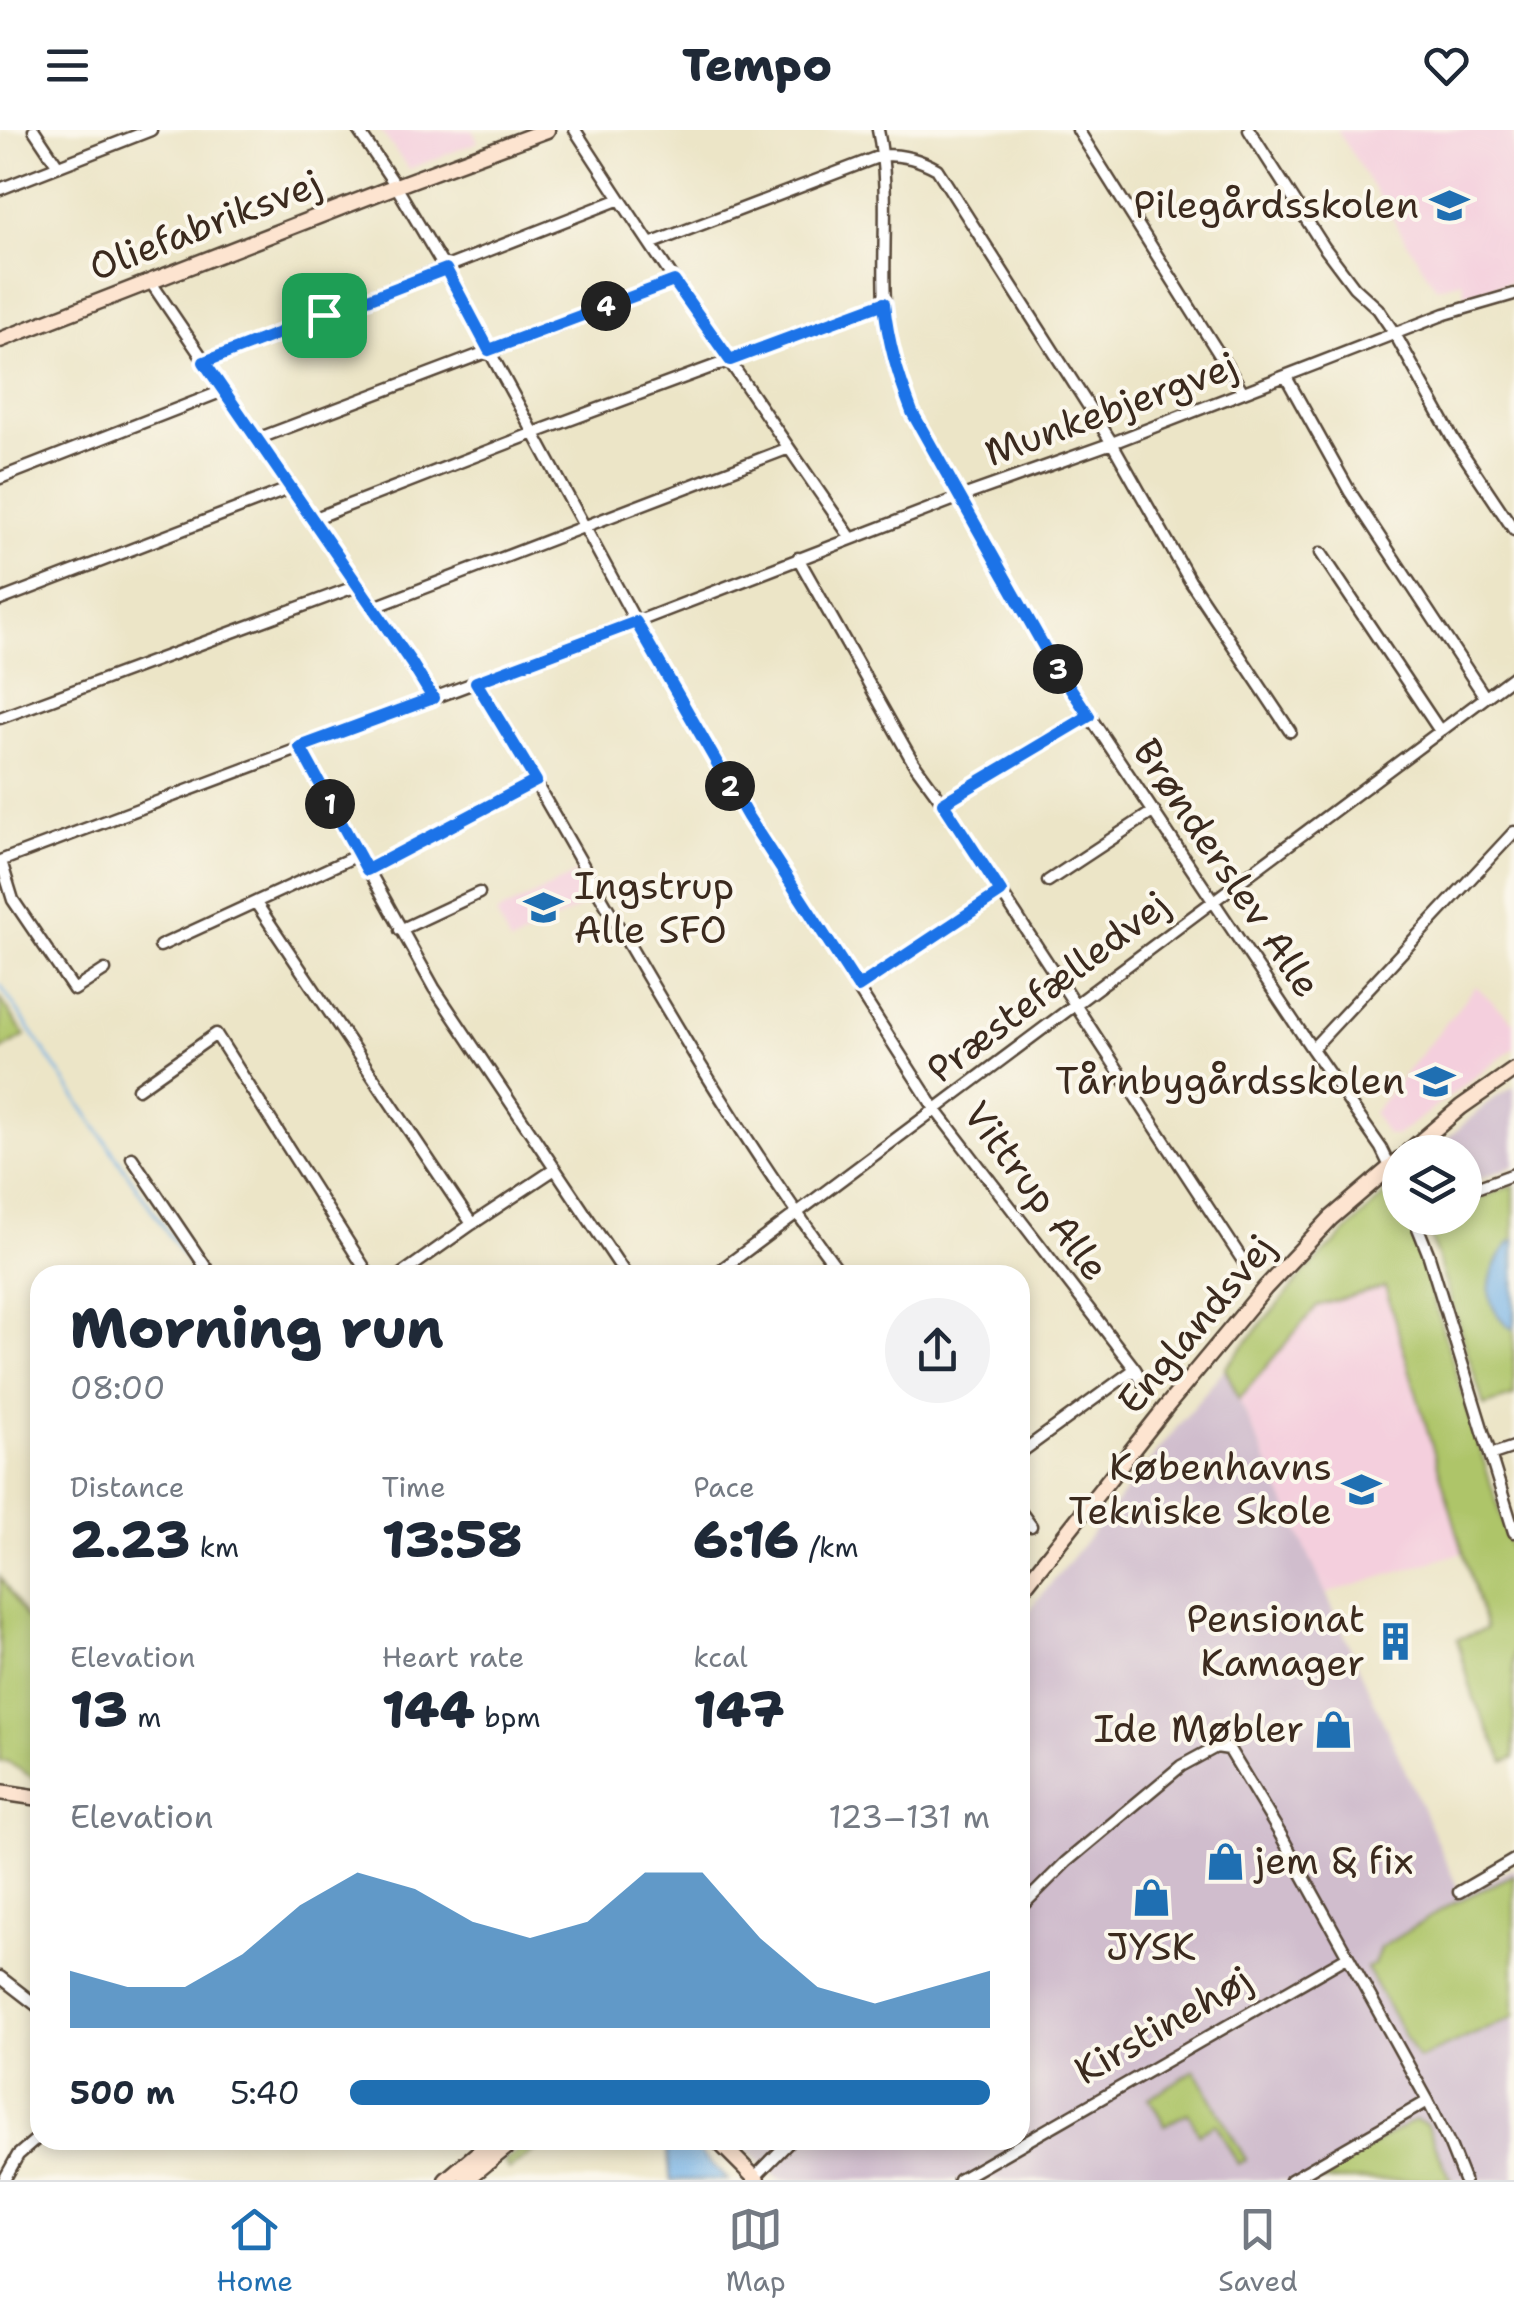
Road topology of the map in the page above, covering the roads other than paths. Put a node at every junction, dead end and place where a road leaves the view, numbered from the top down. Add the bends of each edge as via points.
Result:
1 (34, 130) edge
2 (150, 130) edge
3 (358, 130) edge
4 (547, 130) edge
5 (575, 130) edge
6 (878, 130) edge
7 (1078, 130) edge
8 (1249, 130) edge
9 (883, 156) junction
10 (58, 166) junction
11 (396, 186) junction
12 (0, 189) edge
13 (620, 199) junction
14 (650, 244) junction
15 (446, 269) junction
16 (150, 281) junction
17 (674, 281) junction
18 (1514, 294) edge
19 (884, 303) junction
20 (1395, 334) junction
21 (0, 340) edge
22 (489, 350) junction
23 (730, 360) junction
24 (204, 362) junction
25 (1286, 377) junction
26 (223, 391) junction
27 (1243, 392) junction
28 (534, 433) junction
29 (257, 439) junction
30 (1112, 443) junction
31 (789, 448) junction
32 (0, 478) edge
33 (291, 488) junction
34 (960, 497) junction
35 (313, 519) junction
36 (584, 526) junction
37 (1514, 530) edge
38 (851, 538) junction
39 (1321, 553) dead end
40 (798, 558) junction
41 (356, 586) junction
42 (0, 600) edge
43 (372, 608) junction
44 (636, 622) junction
45 (1514, 676) edge
46 (476, 682) junction
47 (1486, 697) junction
48 (433, 698) junction
49 (1089, 716) junction
50 (0, 718) edge
51 (1290, 731) dead end
52 (1440, 731) junction
53 (300, 747) junction
54 (536, 781) junction
55 (943, 803) junction
56 (1154, 811) junction
57 (1514, 832) edge
58 (358, 855) junction
59 (0, 861) edge
60 (367, 870) junction
61 (1048, 880) dead end
62 (479, 892) dead end
63 (1001, 892) junction
64 (1213, 900) junction
65 (256, 903) junction
66 (400, 930) junction
67 (160, 946) dead end
68 (105, 970) dead end
69 (858, 987) junction
70 (1075, 1005) junction
71 (1312, 1049) junction
72 (1514, 1070) edge
73 (138, 1090) dead end
74 (936, 1109) junction
75 (1428, 1135) edge
76 (1382, 1149) edge
77 (132, 1158) dead end
78 (555, 1169) junction
79 (1382, 1174) edge
80 (1514, 1174) edge
81 (1482, 1186) edge
82 (796, 1213) junction
83 (472, 1224) junction
84 (1421, 1235) edge
85 (1245, 1264) dead end
86 (204, 1265) edge
87 (362, 1265) edge
88 (414, 1265) edge
89 (618, 1265) edge
90 (727, 1265) edge
91 (835, 1265) edge
92 (1135, 1369) junction
93 (1143, 1384) dead end
94 (1030, 1446) edge
95 (1514, 1447) edge
96 (1490, 1455) junction
97 (1514, 1532) edge
98 (1030, 1579) edge
99 (0, 1792) edge
100 (30, 1796) edge
101 (1514, 1860) edge
102 (1459, 1892) dead end
103 (1030, 1898) edge
104 (1347, 1957) junction
105 (0, 1977) edge
106 (30, 2000) edge
107 (1428, 2101) junction
108 (1030, 2139) edge
109 (30, 2145) edge
110 (481, 2150) edge
111 (503, 2150) edge
112 (727, 2150) edge
113 (782, 2150) edge
114 (1011, 2150) edge
115 (756, 2179) edge
116 (4, 2180) edge
117 (446, 2180) edge
118 (466, 2180) edge
119 (959, 2180) edge
120 (1292, 2180) edge
121 (1464, 2180) edge

1 - 10 street
2 - 10 street
3 - 11 street, Vittrup Alle
4 - 11 main road, Oliefabriksvej
5 - 13 street
6 - 9 street, Brønderslev Alle
7 - 27 street
8 - 20 street via 1324,247
9 - 14 street
9 - 19 street, Brønderslev Alle
9 - 30 street via 900,155 936,169
10 - 12 street
11 - 15 street, Vittrup Alle
11 - 16 main road, Oliefabriksvej
13 - 14 street
13 - 15 street
14 - 17 street
15 - 22 street, Vittrup Alle
15 - 24 street
16 - 21 main road, Oliefabriksvej
16 - 24 street
17 - 22 street
17 - 23 street
18 - 20 street, Munkebjergvej
19 - 23 street
19 - 34 street, Brønderslev Alle via 897,374
20 - 25 street, Munkebjergvej
20 - 37 street
22 - 28 street, Vittrup Alle
22 - 29 street
23 - 28 street
23 - 31 street
24 - 26 street
25 - 27 street, Munkebjergvej
25 - 47 street via 1350,492
26 - 29 street
26 - 32 street
27 - 30 street, Munkebjergvej
28 - 35 street
28 - 36 street, Vittrup Alle
29 - 33 street
30 - 34 street, Munkebjergvej
30 - 51 street via 1190,582
31 - 36 street
31 - 38 street
33 - 35 street
33 - 42 street
34 - 38 street, Munkebjergvej
34 - 49 street, Brønderslev Alle
35 - 41 street
36 - 43 street
36 - 44 street, Vittrup Alle
38 - 40 street, Munkebjergvej
39 - 52 street
40 - 44 street, Munkebjergvej
40 - 55 street
41 - 43 street
41 - 50 street
43 - 48 street
44 - 46 street, Munkebjergvej
44 - 69 street, Vittrup Alle via 748,817
45 - 47 street, Præstefælledvej
46 - 48 street, Munkebjergvej
46 - 54 street
47 - 52 street, Præstefælledvej
48 - 53 street, Munkebjergvej
49 - 55 street
49 - 56 street, Brønderslev Alle
52 - 64 street, Præstefælledvej
53 - 58 street
53 - 59 street, Munkebjergvej
54 - 60 street
54 - 82 street via 625,940
55 - 63 street
56 - 61 street
56 - 64 street, Brønderslev Alle
57 - 71 street
58 - 60 street
58 - 65 street
59 - 68 street via 14,900 74,990
60 - 66 street
62 - 66 street
63 - 69 street
63 - 70 street
64 - 70 street, Præstefælledvej
64 - 71 street, Brønderslev Alle
65 - 67 street
65 - 83 street
66 - 78 street
69 - 74 street, Vittrup Alle
70 - 74 street, Præstefælledvej
70 - 85 street
71 - 76 street, Brønderslev Alle
72 - 75 main road
73 - 87 street via 216,1034
74 - 82 street, Præstefælledvej
74 - 92 street, Vittrup Alle
77 - 86 street
78 - 83 street
78 - 89 street
79 - 98 main road, Englandsvej via 1265,1288
80 - 81 street
82 - 90 street, Præstefælledvej
82 - 91 street
83 - 88 street
84 - 96 street
92 - 93 street, Vittrup Alle
92 - 94 street
95 - 96 street
96 - 97 street
99 - 100 main road
101 - 102 street
103 - 104 street via 1181,1766 1222,1746 1234,1756
104 - 107 street
104 - 108 street, Kirstinehøj
105 - 106 street
107 - 120 street
107 - 121 street
109 - 116 street
110 - 117 main road
111 - 118 main road
112 - 115 main road
113 - 115 street
114 - 119 street, Kirstinehøj

